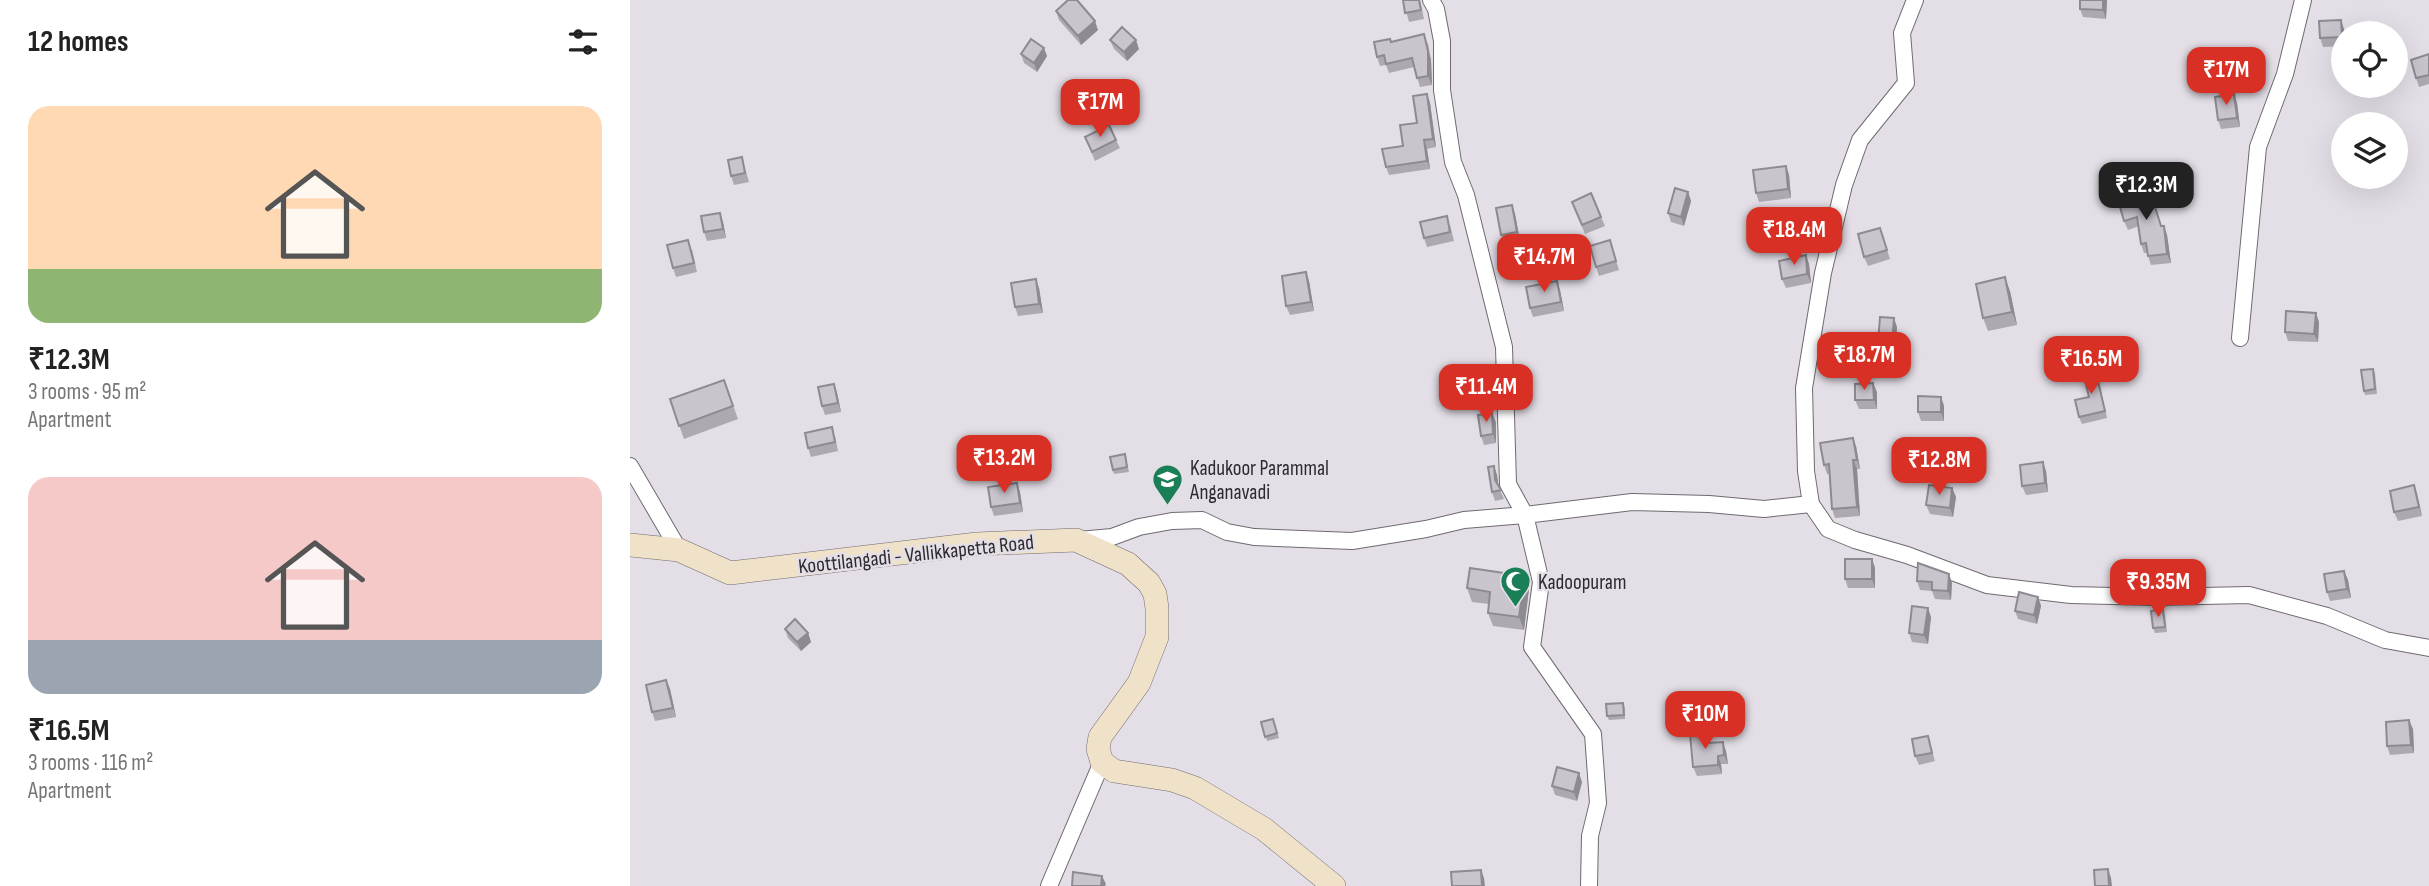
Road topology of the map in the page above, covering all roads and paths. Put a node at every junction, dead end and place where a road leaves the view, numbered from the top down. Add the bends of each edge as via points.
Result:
1 (1431, 0) edge
2 (1915, 0) edge
3 (2304, 0) edge
4 (2239, 338) dead end
5 (630, 466) edge
6 (1811, 504) junction
7 (1525, 515) junction
8 (1076, 540) junction
9 (630, 545) edge
10 (679, 550) junction
11 (2429, 648) edge
12 (1102, 762) junction
13 (1049, 886) edge
14 (1334, 886) edge
15 (1589, 886) edge

1 - 7 street via 1442,41 1442,90 1453,162 1466,195 1504,347 1508,484
2 - 6 street via 1902,33 1906,83 1860,140 1844,184 1824,273 1804,388
3 - 4 street via 2285,74 2258,146
5 - 10 street
6 - 7 street via 1764,509 1632,502
6 - 11 street via 1828,529 1987,585 2071,595 2249,595 2327,616 2385,640
7 - 8 street via 1464,520 1352,541 1254,537 1227,532 1202,520 1172,521 1112,537
7 - 15 street via 1541,582 1532,648 1593,734 1598,803 1590,836
8 - 10 main road, Koottilangadi - Vallikkapetta Road via 977,544 730,573
8 - 12 main road, Koottilangadi - Vallikkapetta Road via 1139,573 1155,594 1157,608 1157,637 1144,673 1100,737
9 - 10 main road, Koottilangadi - Vallikkapetta Road
12 - 13 street
12 - 14 main road via 1114,771 1195,788 1264,829

